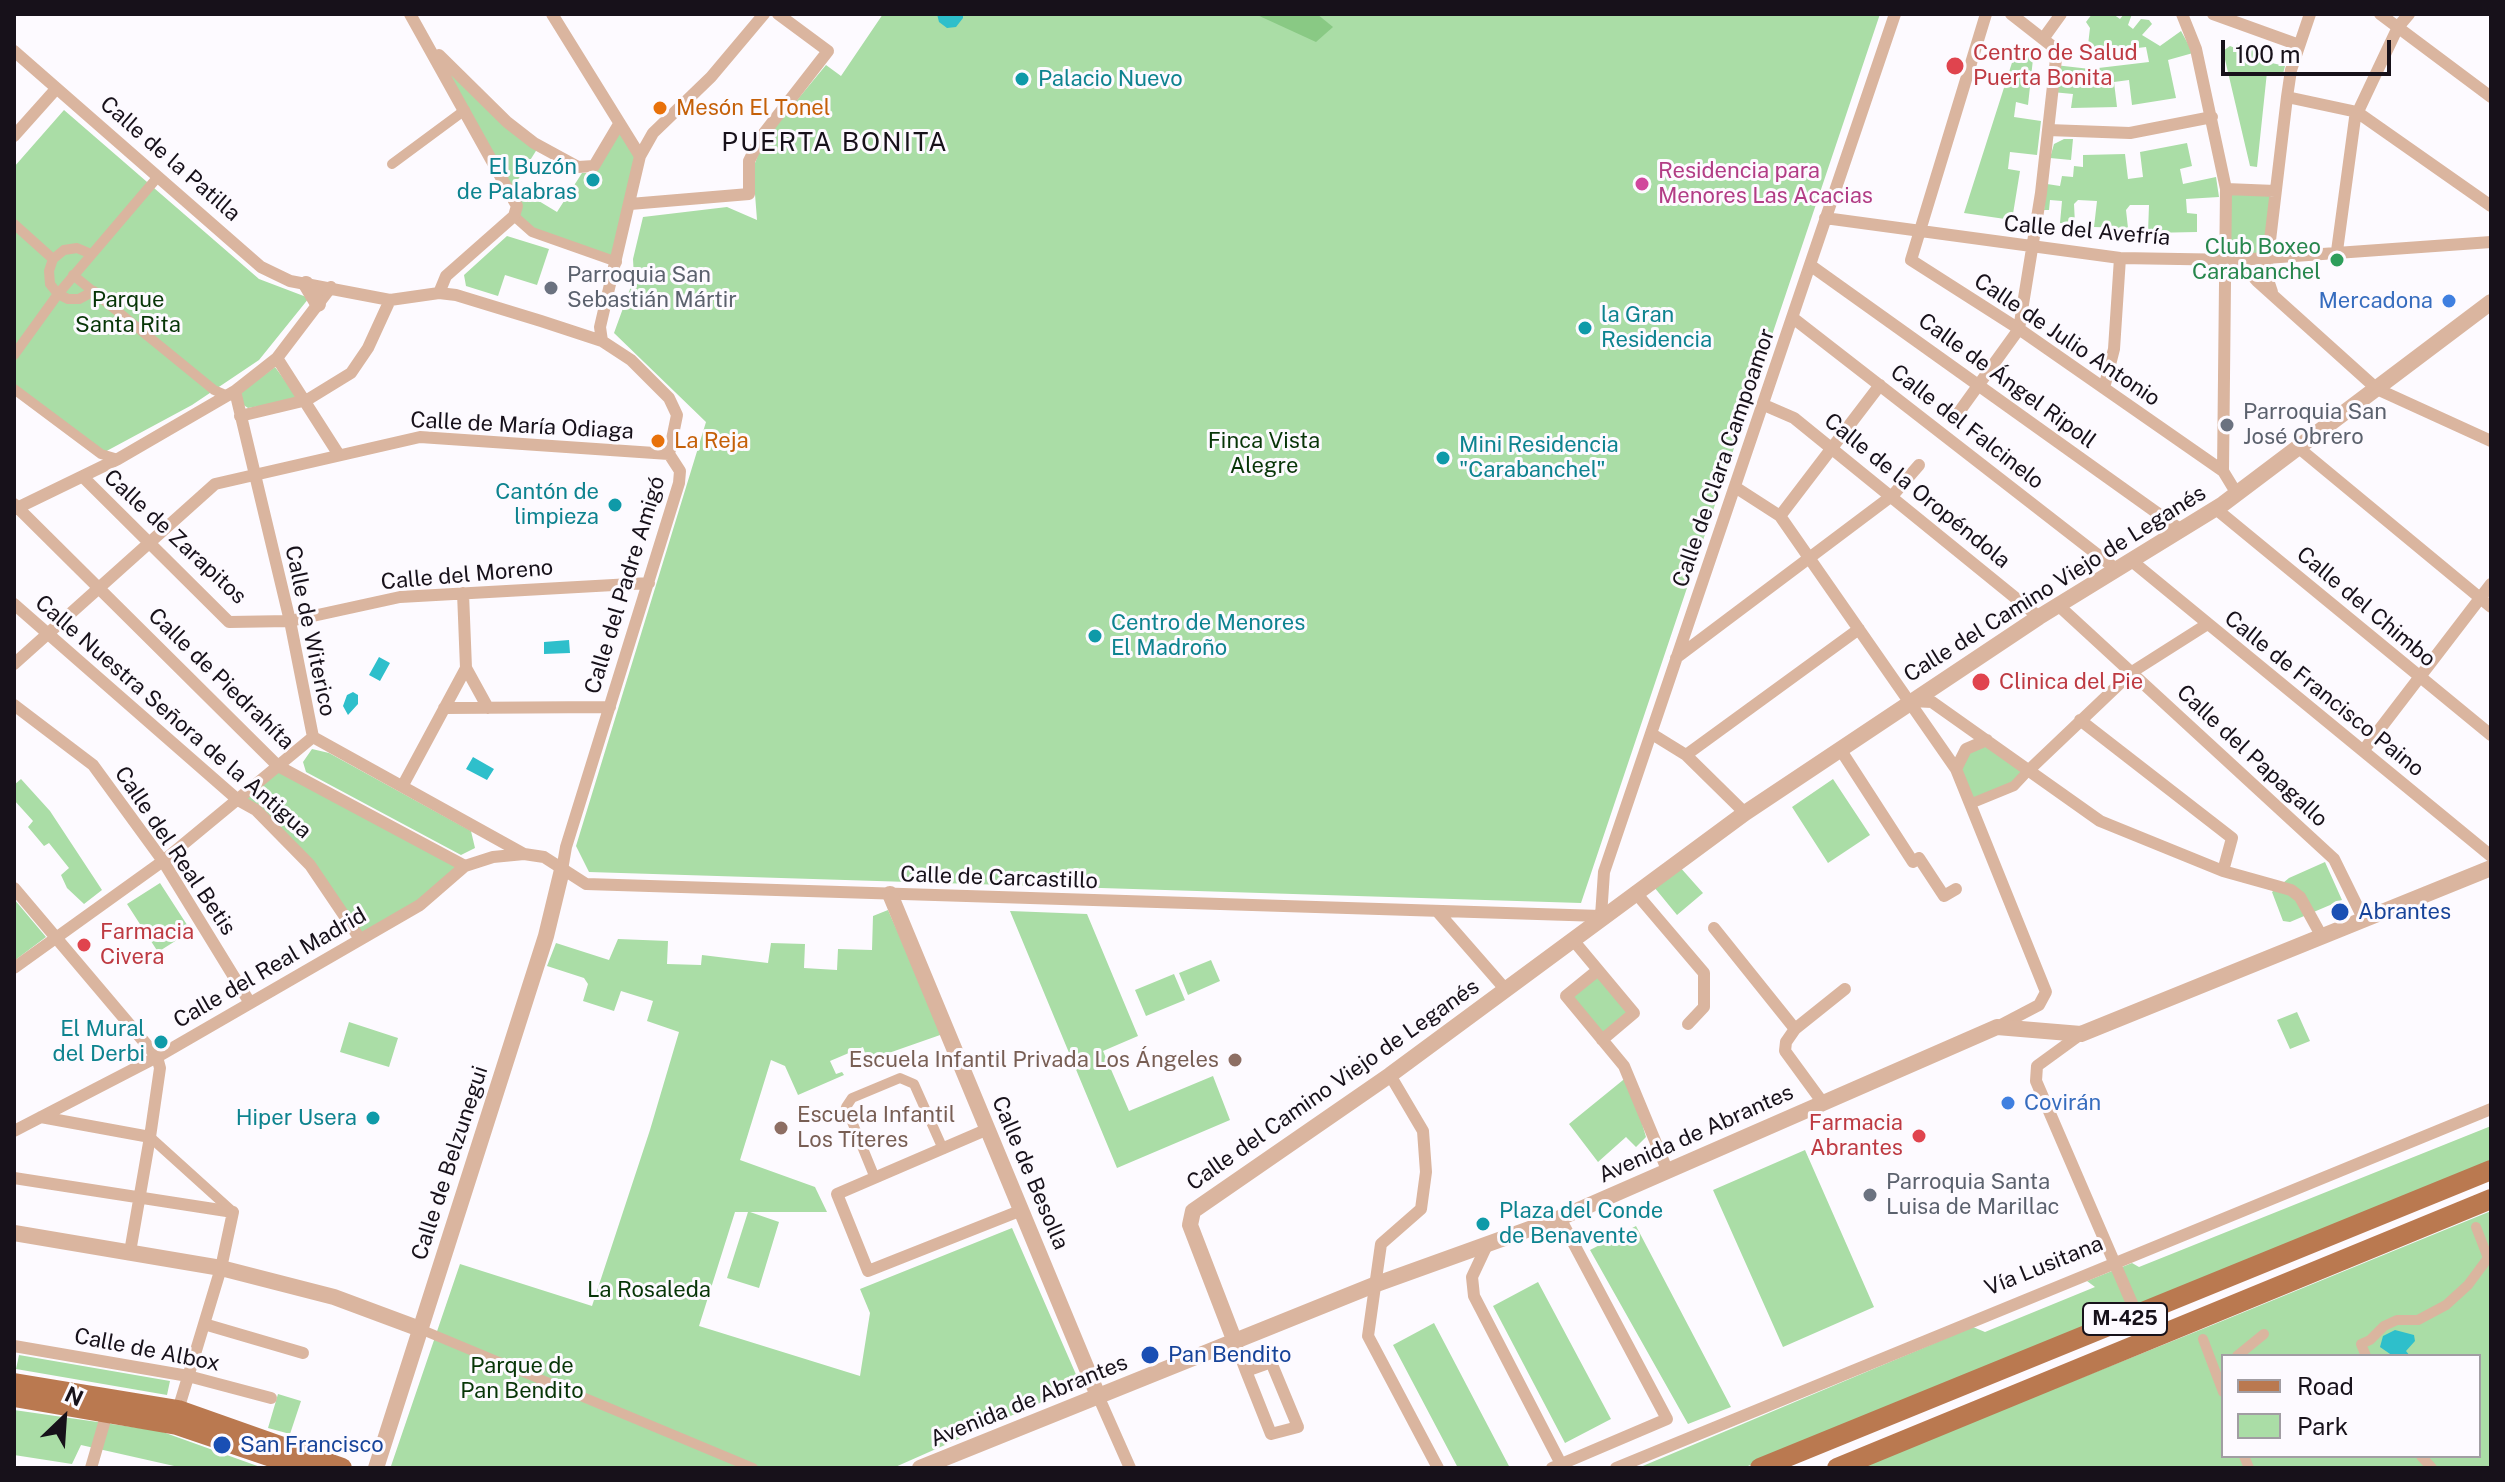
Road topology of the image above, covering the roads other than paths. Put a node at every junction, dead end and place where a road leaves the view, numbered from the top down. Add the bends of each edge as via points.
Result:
1 (410, 14) edge
2 (552, 14) edge
3 (743, 14) edge
4 (778, 14) edge
5 (1895, 14) edge
6 (1986, 14) edge
7 (2011, 14) edge
8 (2061, 14) edge
9 (2182, 14) edge
10 (2213, 14) edge
11 (2310, 14) edge
12 (2380, 14) edge
13 (2409, 14) edge
14 (2244, 18) edge
15 (760, 19) edge
16 (2398, 27) junction
17 (2043, 39) junction
18 (426, 41) junction
19 (2299, 45) junction
20 (14, 51) edge
21 (56, 89) junction
22 (2287, 97) junction
23 (2491, 97) edge
24 (465, 110) junction
25 (2357, 112) junction
26 (2212, 117) junction
27 (619, 124) junction
28 (2048, 130) junction
29 (14, 136) edge
30 (640, 156) junction
31 (392, 164) dead end
32 (156, 179) junction
33 (2226, 189) junction
34 (2275, 191) junction
35 (630, 204) junction
36 (2491, 206) edge
37 (514, 216) junction
38 (1825, 218) junction
39 (14, 224) edge
40 (1918, 233) junction
41 (2491, 242) edge
42 (2033, 247) junction
43 (2337, 251) junction
44 (91, 254) junction
45 (2268, 255) junction
46 (2120, 258) junction
47 (53, 259) junction
48 (2232, 260) junction
49 (617, 262) junction
50 (1810, 265) junction
51 (73, 275) junction
52 (2252, 275) junction
53 (306, 284) junction
54 (2226, 285) junction
55 (331, 287) junction
56 (94, 291) junction
57 (2272, 292) junction
58 (439, 293) junction
59 (58, 294) junction
60 (390, 300) junction
61 (2491, 302) edge
62 (318, 304) junction
63 (1793, 318) junction
64 (2019, 329) junction
65 (602, 341) junction
66 (14, 355) edge
67 (277, 358) junction
68 (1880, 385) junction
69 (1980, 385) junction
70 (2104, 388) junction
71 (14, 389) edge
72 (2377, 389) junction
73 (231, 394) junction
74 (307, 400) junction
75 (1764, 405) junction
76 (1959, 412) dead end
77 (240, 416) junction
78 (2491, 441) edge
79 (1831, 449) junction
80 (2300, 449) junction
81 (669, 454) junction
82 (339, 455) junction
83 (118, 459) junction
84 (1919, 465) dead end
85 (2223, 471) junction
86 (254, 475) junction
87 (83, 477) junction
88 (1735, 487) junction
89 (2237, 494) junction
90 (1893, 495) junction
91 (15, 507) edge
92 (2216, 509) junction
93 (1780, 516) junction
94 (2181, 530) junction
95 (147, 542) junction
96 (1811, 560) junction
97 (2133, 562) junction
98 (2116, 569) junction
99 (649, 583) junction
100 (2491, 584) edge
101 (97, 586) junction
102 (463, 593) junction
103 (2481, 598) junction
104 (14, 604) edge
105 (2059, 606) junction
106 (2491, 607) edge
107 (2039, 617) junction
108 (290, 621) junction
109 (2206, 625) junction
110 (1859, 629) junction
111 (46, 633) junction
112 (1676, 658) junction
113 (14, 664) edge
114 (466, 668) junction
115 (2132, 672) junction
116 (2420, 678) junction
117 (1911, 701) junction
118 (14, 705) edge
119 (610, 707) junction
120 (444, 708) junction
121 (488, 708) junction
122 (2080, 720) junction
123 (1652, 734) junction
124 (2491, 735) edge
125 (313, 737) junction
126 (1987, 740) junction
127 (1840, 749) junction
128 (2363, 751) junction
129 (1686, 755) junction
130 (278, 766) junction
131 (1956, 769) junction
132 (2029, 770) junction
133 (403, 785) junction
134 (238, 800) junction
135 (1970, 804) junction
136 (1745, 813) junction
137 (524, 854) junction
138 (2491, 856) edge
139 (544, 857) joint
140 (163, 861) junction
141 (465, 866) junction
142 (2491, 868) edge
143 (562, 870) junction
144 (2223, 871) junction
145 (14, 888) edge
146 (1956, 889) dead end
147 (1635, 892) junction
148 (890, 894) junction
149 (1437, 911) junction
150 (1601, 916) junction
151 (2363, 918) junction
152 (1714, 928) dead end
153 (2321, 935) junction
154 (55, 938) junction
155 (360, 939) junction
156 (1573, 940) junction
157 (14, 968) edge
158 (1598, 970) junction
159 (1845, 989) dead end
160 (1506, 990) junction
161 (250, 1003) junction
162 (1688, 1024) dead end
163 (1997, 1027) junction
164 (1795, 1029) junction
165 (2081, 1034) junction
166 (1602, 1040) junction
167 (157, 1057) junction
168 (1390, 1075) junction
169 (1823, 1103) junction
170 (2491, 1109) edge
171 (41, 1117) junction
172 (988, 1129) junction
173 (14, 1131) edge
174 (150, 1137) junction
175 (943, 1149) junction
176 (2491, 1170) edge
177 (1668, 1172) junction
178 (14, 1178) edge
179 (875, 1178) junction
180 (141, 1195) junction
181 (2491, 1199) edge
182 (1022, 1210) junction
183 (233, 1212) junction
184 (1560, 1218) junction
185 (2476, 1227) dead end
186 (14, 1233) edge
187 (2326, 1237) junction
188 (1487, 1245) junction
189 (130, 1252) junction
190 (2490, 1256) edge
191 (2337, 1261) junction
192 (2117, 1262) junction
193 (221, 1268) junction
194 (1374, 1285) junction
195 (2138, 1313) junction
196 (204, 1324) junction
197 (420, 1329) junction
198 (2264, 1334) dead end
199 (2151, 1337) junction
200 (2203, 1339) dead end
201 (1235, 1342) junction
202 (14, 1346) edge
203 (303, 1353) dead end
204 (2239, 1354) edge
205 (2365, 1354) edge
206 (2219, 1370) edge
207 (1246, 1371) junction
208 (188, 1376) junction
209 (14, 1383) edge
210 (14, 1397) edge
211 (271, 1398) dead end
212 (1099, 1398) junction
213 (178, 1410) junction
214 (107, 1413) junction
215 (1557, 1466) edge
216 (91, 1468) edge
217 (304, 1468) edge
218 (342, 1468) edge
219 (376, 1468) edge
220 (753, 1468) edge
221 (920, 1468) edge
222 (1130, 1468) edge
223 (1438, 1468) edge
224 (1616, 1468) edge
225 (1760, 1468) edge
226 (1837, 1468) edge

1 - 18 street
2 - 27 street
3 - 15 street
4 - 35 street via 828,51 761,137 749,161 749,194
5 - 38 street, Calle de Clara Campoamor
6 - 40 street
7 - 17 street
8 - 17 street
9 - 26 street
10 - 14 street
11 - 19 street
12 - 16 street
13 - 16 street
14 - 19 street
15 - 30 street via 653,133
16 - 23 street
16 - 25 street
17 - 28 street via 2057,50
18 - 24 street
18 - 27 street via 507,122 534,143 588,169
19 - 22 street
20 - 21 street, Calle de la Patilla
21 - 29 street
21 - 32 street, Calle de la Patilla
22 - 25 street
22 - 34 street
24 - 31 street
24 - 37 street via 515,200
25 - 36 street
25 - 43 street
26 - 28 street via 2130,133
26 - 33 street
27 - 30 street
28 - 42 street
30 - 35 street
32 - 44 street
32 - 53 street, Calle de la Patilla via 261,267
33 - 34 street
33 - 48 street
34 - 45 street
35 - 49 street
37 - 49 street via 532,232
37 - 58 street via 446,276
38 - 40 street, Calle del Avefría
38 - 50 street, Calle de Clara Campoamor
39 - 47 street
40 - 42 street, Calle del Avefría
40 - 64 street, Calle de Julio Antonio via 1911,260
41 - 43 street, Calle del Avefría
42 - 46 street, Calle del Avefría
42 - 64 street
43 - 45 street, Calle del Avefría
44 - 47 street via 77,248
44 - 51 street
45 - 48 street, Calle del Avefría
45 - 57 street via 2266,274
46 - 48 street, Calle del Avefría
46 - 70 street via 2114,349
47 - 59 street via 50,284
48 - 52 street
48 - 54 street
49 - 65 street via 600,327
50 - 63 street, Calle de Clara Campoamor
50 - 69 street, Calle de Ángel Ripoll
51 - 56 street
51 - 59 street
52 - 54 street via 2238,276
52 - 57 street
53 - 55 street, Calle de la Patilla
53 - 62 street
54 - 85 street
55 - 60 street, Calle de la Patilla
55 - 62 street
56 - 59 street via 79,299
56 - 73 street via 214,390
57 - 72 street
58 - 60 street
58 - 65 street, Calle del Padre Amigó
59 - 66 street
60 - 74 street via 351,373
61 - 72 street, Calle del Camino Viejo de Leganés
62 - 67 street
63 - 68 street, Calle del Falcinelo
63 - 75 street, Calle de Clara Campoamor
64 - 69 street
64 - 70 street, Calle de Julio Antonio
65 - 81 street, Calle del Padre Amigó via 631,360 669,398 677,415
67 - 73 street
67 - 74 street
68 - 79 street
68 - 98 street, Calle del Falcinelo
69 - 76 street
69 - 94 street, Calle de Ángel Ripoll
70 - 85 street, Calle de Julio Antonio
71 - 83 street via 101,454
72 - 78 street
72 - 80 street, Calle del Camino Viejo de Leganés
73 - 77 street, Calle de Witerico
73 - 83 street
74 - 77 street
74 - 82 street
75 - 79 street, Calle de la Oropéndola via 1794,418
75 - 88 street, Calle de Clara Campoamor
77 - 86 street, Calle de Witerico
79 - 90 street, Calle de la Oropéndola
79 - 93 street
80 - 89 street, Calle del Camino Viejo de Leganés
80 - 103 street
81 - 82 street, Calle de María Odiaga via 420,437
81 - 99 street, Calle del Padre Amigó via 680,471 679,483
82 - 86 street, Calle de María Odiaga
83 - 87 street
84 - 90 street
85 - 89 street
86 - 95 street, Calle de María Odiaga via 215,484
86 - 108 street, Calle de Witerico
87 - 91 street
87 - 95 street, Calle de Zarapitos
88 - 93 street
88 - 112 street, Calle de Clara Campoamor
89 - 92 street, Calle del Camino Viejo de Leganés
90 - 96 street
90 - 107 street, Calle de la Oropéndola
91 - 101 street, Calle de Piedrahíta
92 - 94 street, Calle del Camino Viejo de Leganés
92 - 116 street, Calle del Chimbo
93 - 96 street
94 - 97 street, Calle del Camino Viejo de Leganés
95 - 101 street, Calle de María Odiaga
95 - 108 street, Calle de Zarapitos via 229,622
96 - 110 street
96 - 112 street
97 - 98 street, Calle del Camino Viejo de Leganés
97 - 109 street, Calle de Francisco Paino
98 - 105 street, Calle del Camino Viejo de Leganés
99 - 102 street, Calle del Moreno
99 - 119 street, Calle del Padre Amigó
100 - 103 street
101 - 111 street, Calle de María Odiaga
101 - 130 street, Calle de Piedrahíta
102 - 108 street, Calle del Moreno via 400,597
102 - 114 street
103 - 106 street
103 - 116 street
104 - 111 street, Calle Nuestra Señora de la Antigua
105 - 107 street, Calle del Camino Viejo de Leganés
105 - 115 street, Calle del Papagallo
107 - 117 street, Calle del Camino Viejo de Leganés
108 - 125 street, Calle de Witerico
109 - 115 street
109 - 128 street, Calle de Francisco Paino
110 - 117 street
110 - 129 street
111 - 113 street, Calle de María Odiaga
111 - 134 street, Calle Nuestra Señora de la Antigua
112 - 123 street, Calle de Clara Campoamor
114 - 120 street
114 - 121 street
115 - 122 street
115 - 151 street, Calle del Papagallo via 2334,859
116 - 124 street, Calle del Chimbo
116 - 128 street
117 - 126 street via 1932,702
117 - 127 street, Calle del Camino Viejo de Leganés
117 - 131 street
118 - 140 street, Calle del Real Betis via 93,765
119 - 121 street
119 - 143 street, Calle del Padre Amigó
120 - 121 street
120 - 133 street
122 - 132 street
122 - 144 street via 2232,838
123 - 129 street
123 - 150 street, Calle de Clara Campoamor via 1604,872
125 - 130 street
125 - 133 street, Calle de Witerico
126 - 131 street via 1966,749
126 - 132 street
127 - 136 street, Calle del Camino Viejo de Leganés
127 - 146 street via 1913,862 1919,858 1944,896
128 - 138 street, Calle de Francisco Paino
129 - 136 street
130 - 134 street
130 - 141 street, Calle de Piedrahíta
131 - 135 street
132 - 135 street via 2014,786
132 - 144 street via 2100,821
133 - 137 street, Calle de Witerico
134 - 140 street
134 - 155 street, Calle Nuestra Señora de la Antigua via 256,810 310,865
135 - 163 street via 2046,992 2039,1005
136 - 147 street, Calle del Camino Viejo de Leganés
137 - 139 street, Calle del Real Madrid
137 - 141 street, Calle del Real Madrid
139 - 143 street, Calle de Carcastillo
140 - 154 street
140 - 161 street, Calle del Real Betis
141 - 155 street, Calle del Real Madrid via 420,905
142 - 151 street, Avenida de Abrantes
143 - 148 street, Calle de Carcastillo via 586,884
143 - 197 street, Calle de Belzunegui via 546,936
144 - 153 street via 2291,890
145 - 154 street
147 - 150 street, Calle del Camino Viejo de Leganés
147 - 162 street via 1704,973 1704,1007
148 - 149 street, Calle de Carcastillo
148 - 172 street, Calle de Besolla
149 - 150 street, Calle de Carcastillo
149 - 160 street
150 - 156 street, Calle del Camino Viejo de Leganés
151 - 153 street, Avenida de Abrantes
152 - 164 street
153 - 165 street, Avenida de Abrantes
154 - 157 street
154 - 167 street
155 - 161 street, Calle del Real Madrid
156 - 158 street
156 - 160 street, Calle del Camino Viejo de Leganés
158 - 166 street via 1634,1013
158 - 166 street via 1566,996
159 - 164 street
160 - 168 street, Calle del Camino Viejo de Leganés
161 - 167 street, Calle del Real Madrid
163 - 165 street, Avenida de Abrantes
163 - 169 street, Avenida de Abrantes
164 - 169 street via 1785,1051
165 - 192 street via 2037,1066 2036,1081
166 - 177 street via 1624,1066
167 - 171 street, Calle del Real Madrid
167 - 174 street
168 - 194 street via 1423,1131 1426,1172 1421,1209 1381,1244
168 - 201 street, Calle del Camino Viejo de Leganés via 1193,1211 1190,1225
169 - 177 street, Avenida de Abrantes
170 - 192 street, Vía Lusitana
171 - 173 street, Calle del Real Madrid
171 - 174 street
172 - 175 street
172 - 182 street, Calle de Besolla
174 - 180 street
174 - 183 street
175 - 179 street
175 - 179 street via 914,1084 900,1078 852,1098 846,1107
176 - 187 main road, M-425
177 - 184 street, Avenida de Abrantes
178 - 180 street
179 - 182 street via 837,1194 868,1271
180 - 183 street
180 - 189 street
181 - 191 main road, M-425
182 - 212 street, Calle de Besolla
183 - 193 street
184 - 188 street, Avenida de Abrantes
184 - 215 street via 1667,1419
185 - 190 street
186 - 189 street
187 - 191 main road via 2339,1249
187 - 195 main road, M-425
188 - 194 street, Avenida de Abrantes
188 - 215 street via 1472,1277 1474,1296
189 - 193 street
190 - 205 street via 2446,1305 2418,1320 2390,1323 2361,1344
191 - 199 main road, M-425
192 - 195 street
192 - 224 street, Vía Lusitana
193 - 196 street
193 - 197 street via 334,1297
194 - 201 street, Avenida de Abrantes
194 - 223 street via 1368,1336
195 - 199 street
195 - 225 main road, M-425
196 - 203 street
196 - 208 street
197 - 219 street, Calle de Belzunegui
197 - 220 street
198 - 204 street
199 - 226 main road, M-425
200 - 206 street
201 - 207 street, Calle del Camino Viejo de Leganés
201 - 212 street, Avenida de Abrantes
202 - 208 street, Calle de Albox
207 - 207 street, Calle del Camino Viejo de Leganés via 1271,1434 1298,1427 1271,1362
208 - 211 street, Calle de Albox
208 - 213 street
209 - 213 main road
210 - 214 main road
212 - 221 street, Avenida de Abrantes
212 - 222 street, Calle de Besolla
213 - 218 main road
214 - 216 street
214 - 217 main road via 177,1425

